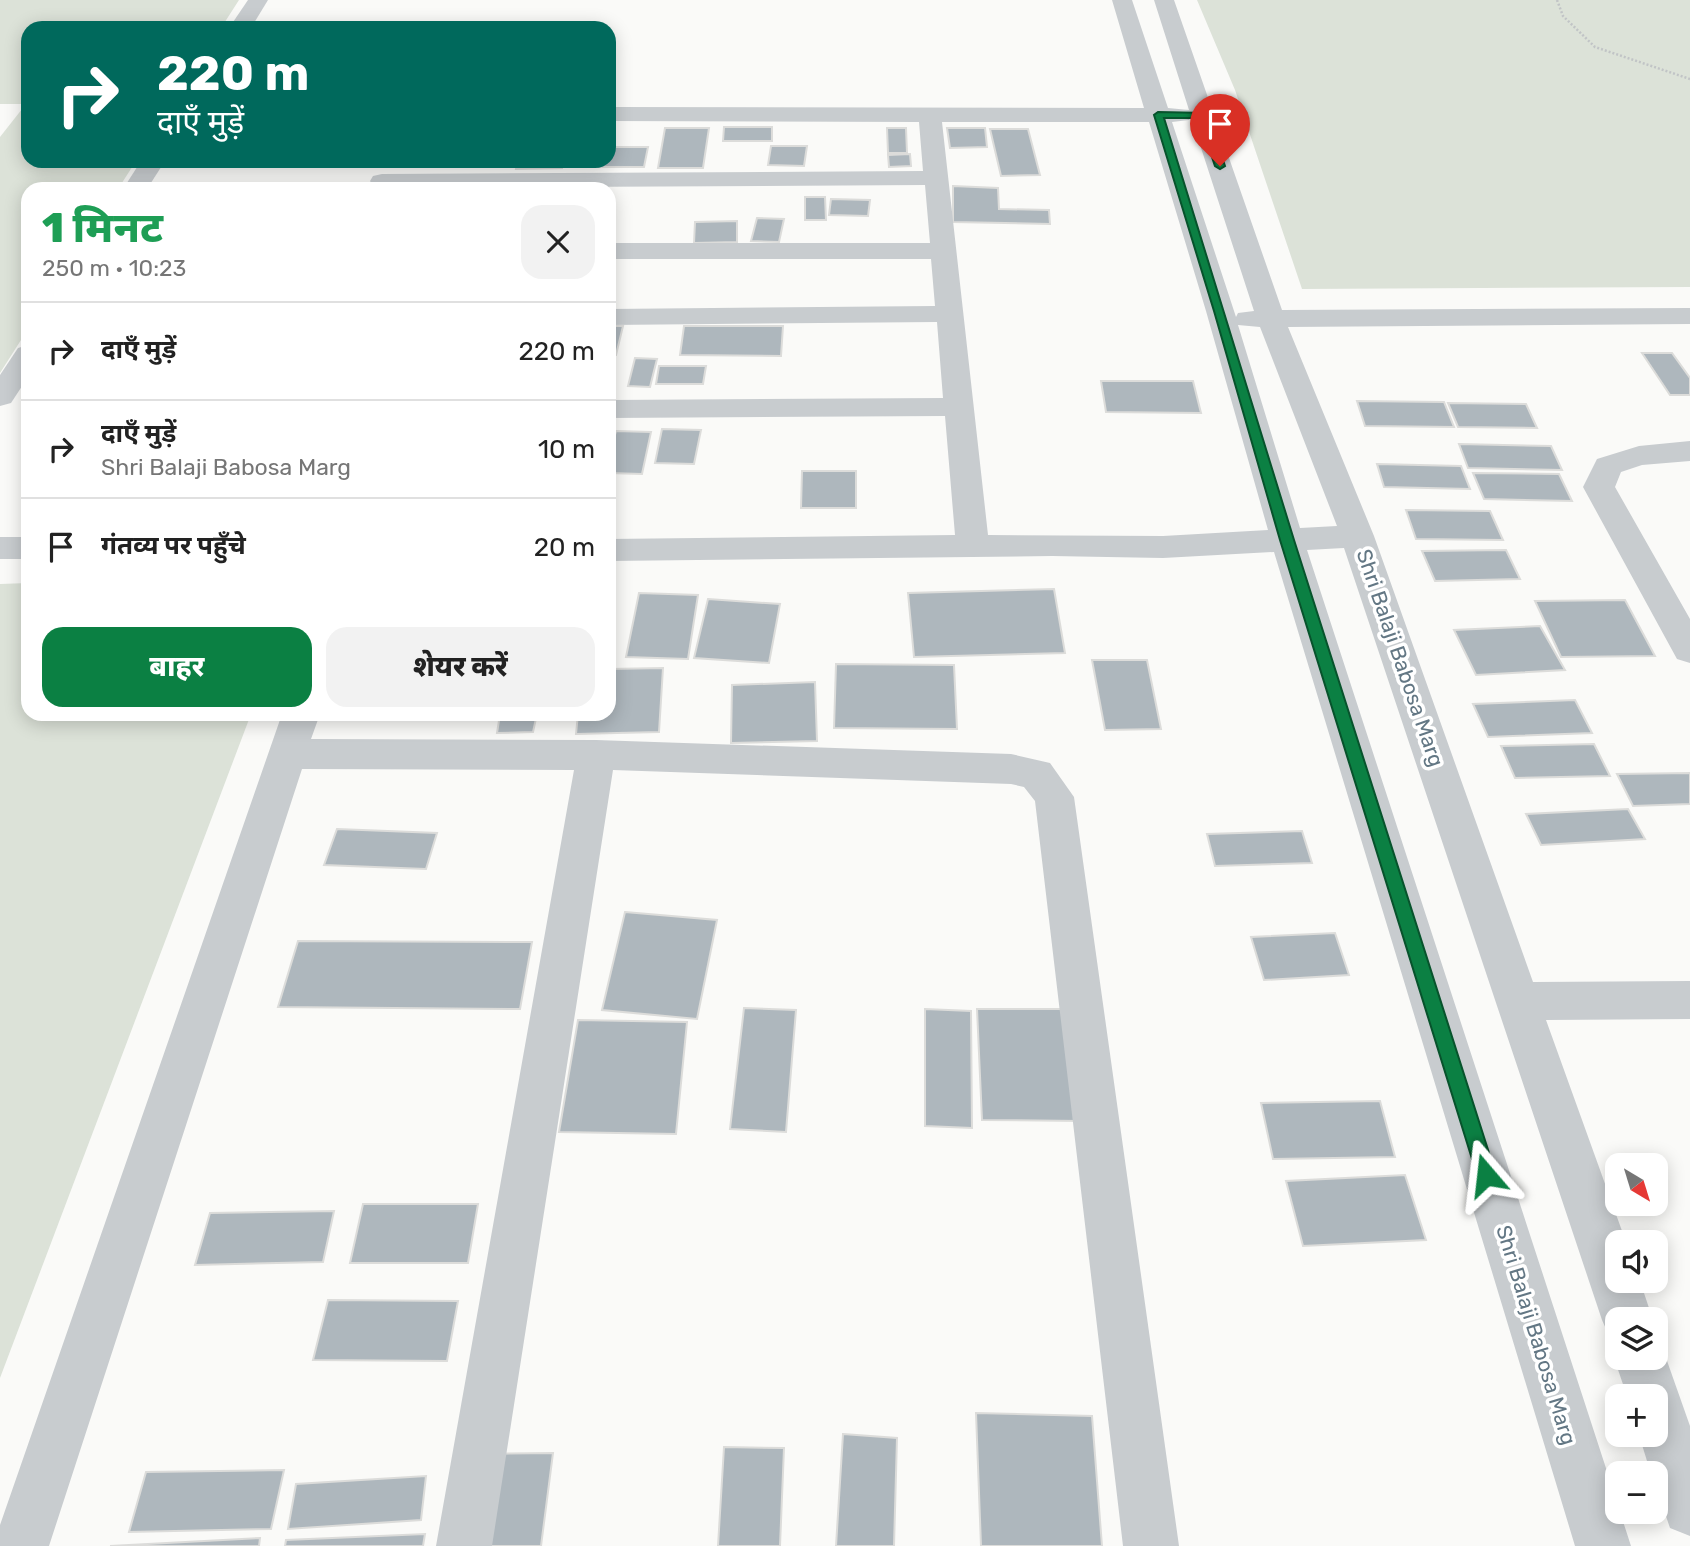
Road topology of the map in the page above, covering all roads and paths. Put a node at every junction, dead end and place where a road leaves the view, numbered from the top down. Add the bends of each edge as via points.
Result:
1 (258, 0) edge
2 (1122, 0) edge
3 (1164, 0) edge
4 (1557, 0) edge
5 (244, 21) edge
6 (1690, 79) edge
7 (616, 114) edge
8 (930, 115) junction
9 (1158, 115) junction
10 (1203, 115) junction
11 (384, 177) edge
12 (937, 178) junction
13 (616, 251) edge
14 (944, 251) junction
15 (951, 314) junction
16 (1690, 316) edge
17 (616, 317) edge
18 (1222, 319) junction
19 (1271, 320) junction
20 (21, 369) edge
21 (12, 388) edge
22 (961, 407) junction
23 (616, 409) edge
24 (1690, 451) edge
25 (1357, 536) junction
26 (1287, 540) junction
27 (973, 547) junction
28 (0, 548) edge
29 (21, 548) edge
30 (616, 550) edge
31 (1690, 650) edge
32 (294, 734) edge
33 (596, 755) junction
34 (1690, 1000) edge
35 (1518, 1001) junction
36 (1624, 1307) edge
37 (1668, 1441) edge
38 (1690, 1508) edge
39 (21, 1546) edge
40 (464, 1546) edge
41 (1151, 1546) edge
42 (1603, 1546) edge

1 - 5 street
2 - 9 street, Shri Balaji Babosa Marg
3 - 10 street, Shri Balaji Babosa Marg
4 - 6 path via 1563,16 1595,47
7 - 8 street
8 - 9 street
8 - 12 street
9 - 10 street
9 - 18 street, Shri Balaji Babosa Marg
10 - 19 street, Shri Balaji Babosa Marg
11 - 12 street
12 - 14 street
13 - 14 street
14 - 15 street
15 - 17 street
15 - 22 street
16 - 19 street
18 - 19 street
18 - 26 street, Shri Balaji Babosa Marg
19 - 25 street, Shri Balaji Babosa Marg
20 - 21 street
22 - 23 street
22 - 27 street
24 - 31 street via 1639,456 1608,466 1599,487
25 - 26 street
25 - 35 street, Shri Balaji Babosa Marg
26 - 27 street via 1163,547
26 - 42 street, Shri Balaji Babosa Marg
27 - 30 street
28 - 29 street
32 - 33 street
32 - 39 street
33 - 40 street
33 - 41 street via 1011,769 1036,774 1054,797
34 - 35 street
35 - 36 street, Shri Balaji Babosa Marg
37 - 38 street

